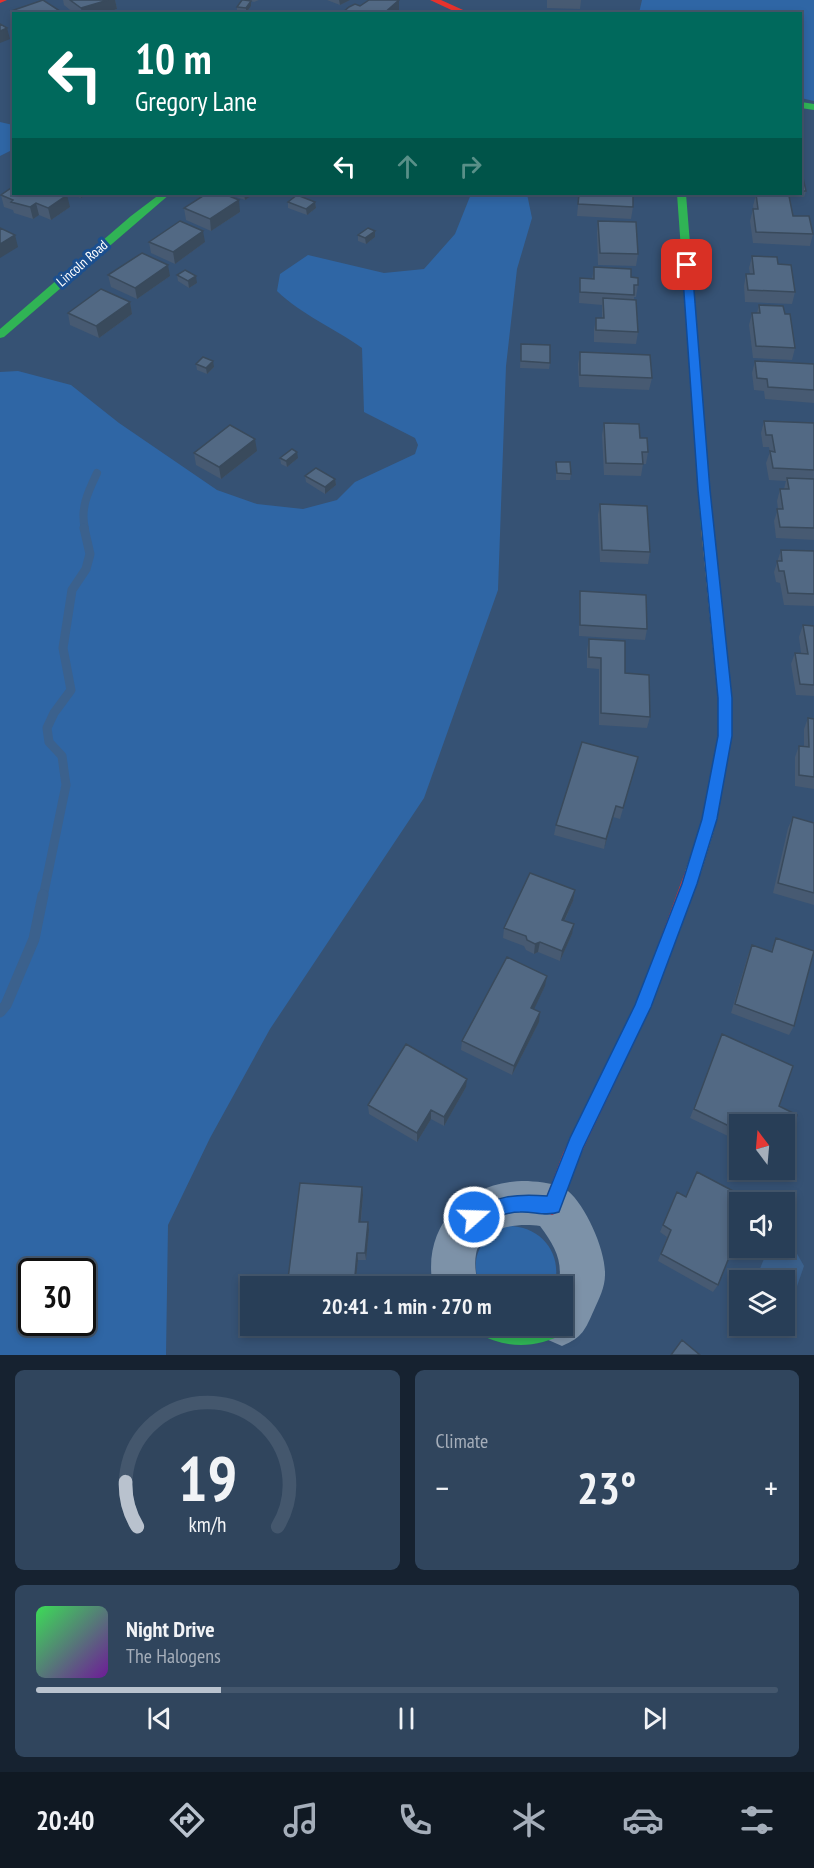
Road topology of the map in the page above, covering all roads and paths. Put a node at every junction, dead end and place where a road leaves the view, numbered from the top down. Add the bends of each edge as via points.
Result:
1 (434, 0) edge
2 (459, 12) edge
3 (164, 195) edge
4 (681, 195) edge
5 (0, 335) edge
6 (552, 1206) junction
7 (454, 1276) edge
8 (573, 1305) edge
9 (507, 1336) edge
10 (539, 1336) edge

1 - 2 street
3 - 5 street, Lincoln Road
4 - 6 street via 725,698 725,736 707,830 689,884 643,1007 583,1129
6 - 7 street via 519,1203 474,1217 456,1238
6 - 8 street via 568,1226 584,1265 580,1294
9 - 10 street

